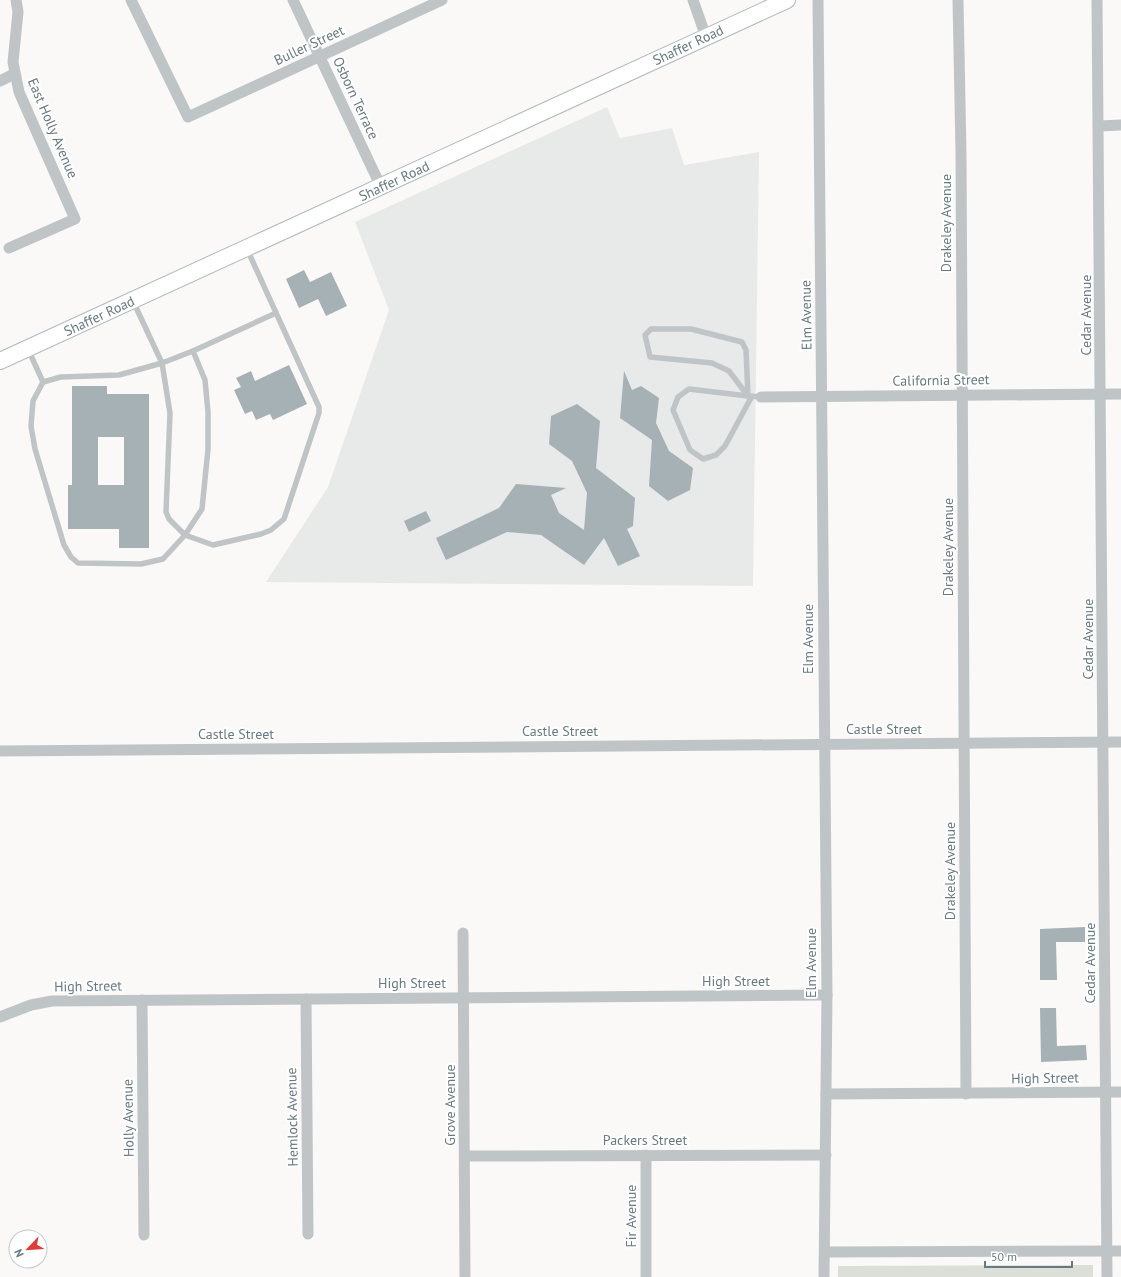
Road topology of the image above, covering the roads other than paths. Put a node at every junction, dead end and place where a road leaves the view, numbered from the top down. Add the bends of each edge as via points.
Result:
1 (16, 0) edge
2 (130, 0) edge
3 (293, 0) edge
4 (442, 0) edge
5 (694, 0) edge
6 (787, 0) edge
7 (818, 0) edge
8 (958, 0) edge
9 (1097, 0) edge
10 (706, 37) junction
11 (320, 56) junction
12 (14, 74) junction
13 (0, 81) edge
14 (1121, 125) edge
15 (1099, 126) junction
16 (381, 187) junction
17 (9, 248) dead end
18 (247, 248) junction
19 (133, 300) junction
20 (276, 313) junction
21 (28, 348) junction
22 (193, 351) junction
23 (0, 361) edge
24 (162, 364) junction
25 (43, 382) junction
26 (1101, 394) junction
27 (1121, 394) edge
28 (962, 395) junction
29 (754, 396) junction
30 (822, 396) junction
31 (185, 535) junction
32 (1104, 742) junction
33 (1121, 742) edge
34 (824, 744) junction
35 (964, 744) junction
36 (0, 751) edge
37 (463, 933) dead end
38 (827, 995) junction
39 (464, 998) junction
40 (306, 999) junction
41 (142, 1000) junction
42 (0, 1017) edge
43 (1106, 1092) junction
44 (1121, 1092) edge
45 (826, 1094) junction
46 (966, 1094) junction
47 (646, 1155) junction
48 (826, 1155) junction
49 (465, 1156) junction
50 (308, 1234) dead end
51 (144, 1235) dead end
52 (1107, 1251) junction
53 (1121, 1251) edge
54 (825, 1252) junction
55 (465, 1277) edge
56 (646, 1277) edge
57 (824, 1277) edge
58 (1107, 1277) edge

1 - 12 street, East Holly Avenue via 18,12
2 - 11 street, Buller Street via 188,117
3 - 11 street, Osborn Terrace
4 - 11 street, Buller Street
5 - 10 street
6 - 10 main road, Shaffer Road
7 - 30 street, Elm Avenue
8 - 28 street, Drakeley Avenue
9 - 15 street, Cedar Avenue
10 - 16 main road, Shaffer Road
11 - 16 street, Osborn Terrace
12 - 13 street
12 - 17 street, East Holly Avenue via 19,92 75,219
14 - 15 street
15 - 26 street, Cedar Avenue
16 - 18 main road, Shaffer Road
18 - 19 main road, Shaffer Road
18 - 20 lane
19 - 21 main road, Shaffer Road
19 - 24 lane
20 - 22 lane
20 - 31 lane via 317,402 319,413 284,520 261,534 213,545
21 - 23 main road, Shaffer Road
21 - 25 lane
22 - 24 lane
22 - 31 lane via 205,380 208,449 202,509
24 - 25 lane via 119,375 61,377
24 - 31 lane via 170,413 166,512 169,519
25 - 31 lane via 33,400 31,426 64,545 71,557 78,563 141,564 163,559
26 - 27 street, California Street
26 - 28 street, California Street
26 - 32 street, Cedar Avenue
28 - 30 street, California Street
28 - 35 street, Drakeley Avenue
29 - 29 lane via 689,389 678,397 673,410 690,450 703,459 716,455 726,446
29 - 29 lane via 746,350 742,342 691,329 647,331 645,335 650,357 712,363 729,371
29 - 30 street, California Street
30 - 34 street, Elm Avenue
32 - 33 street, Castle Street
32 - 35 street, Castle Street
32 - 43 street, Cedar Avenue
34 - 35 street, Castle Street
34 - 36 street, Castle Street
34 - 38 street, Elm Avenue
35 - 46 street, Drakeley Avenue
37 - 39 street, Grove Avenue
38 - 39 street, High Street
38 - 45 street, Elm Avenue
39 - 40 street, High Street
39 - 49 street, Grove Avenue
40 - 41 street, High Street
40 - 50 street, Hemlock Avenue
41 - 42 street, High Street via 52,1001 31,1004
41 - 51 street, Holly Avenue
43 - 44 street, High Street
43 - 46 street, High Street
43 - 52 street, Cedar Avenue
45 - 46 street, High Street
45 - 48 street, Elm Avenue
47 - 48 street, Packers Street
47 - 49 street, Packers Street
47 - 56 street, Fir Avenue
48 - 54 street, Elm Avenue
49 - 55 street, Grove Avenue
52 - 53 street
52 - 54 street
52 - 58 street, Cedar Avenue
54 - 57 street, Elm Avenue

